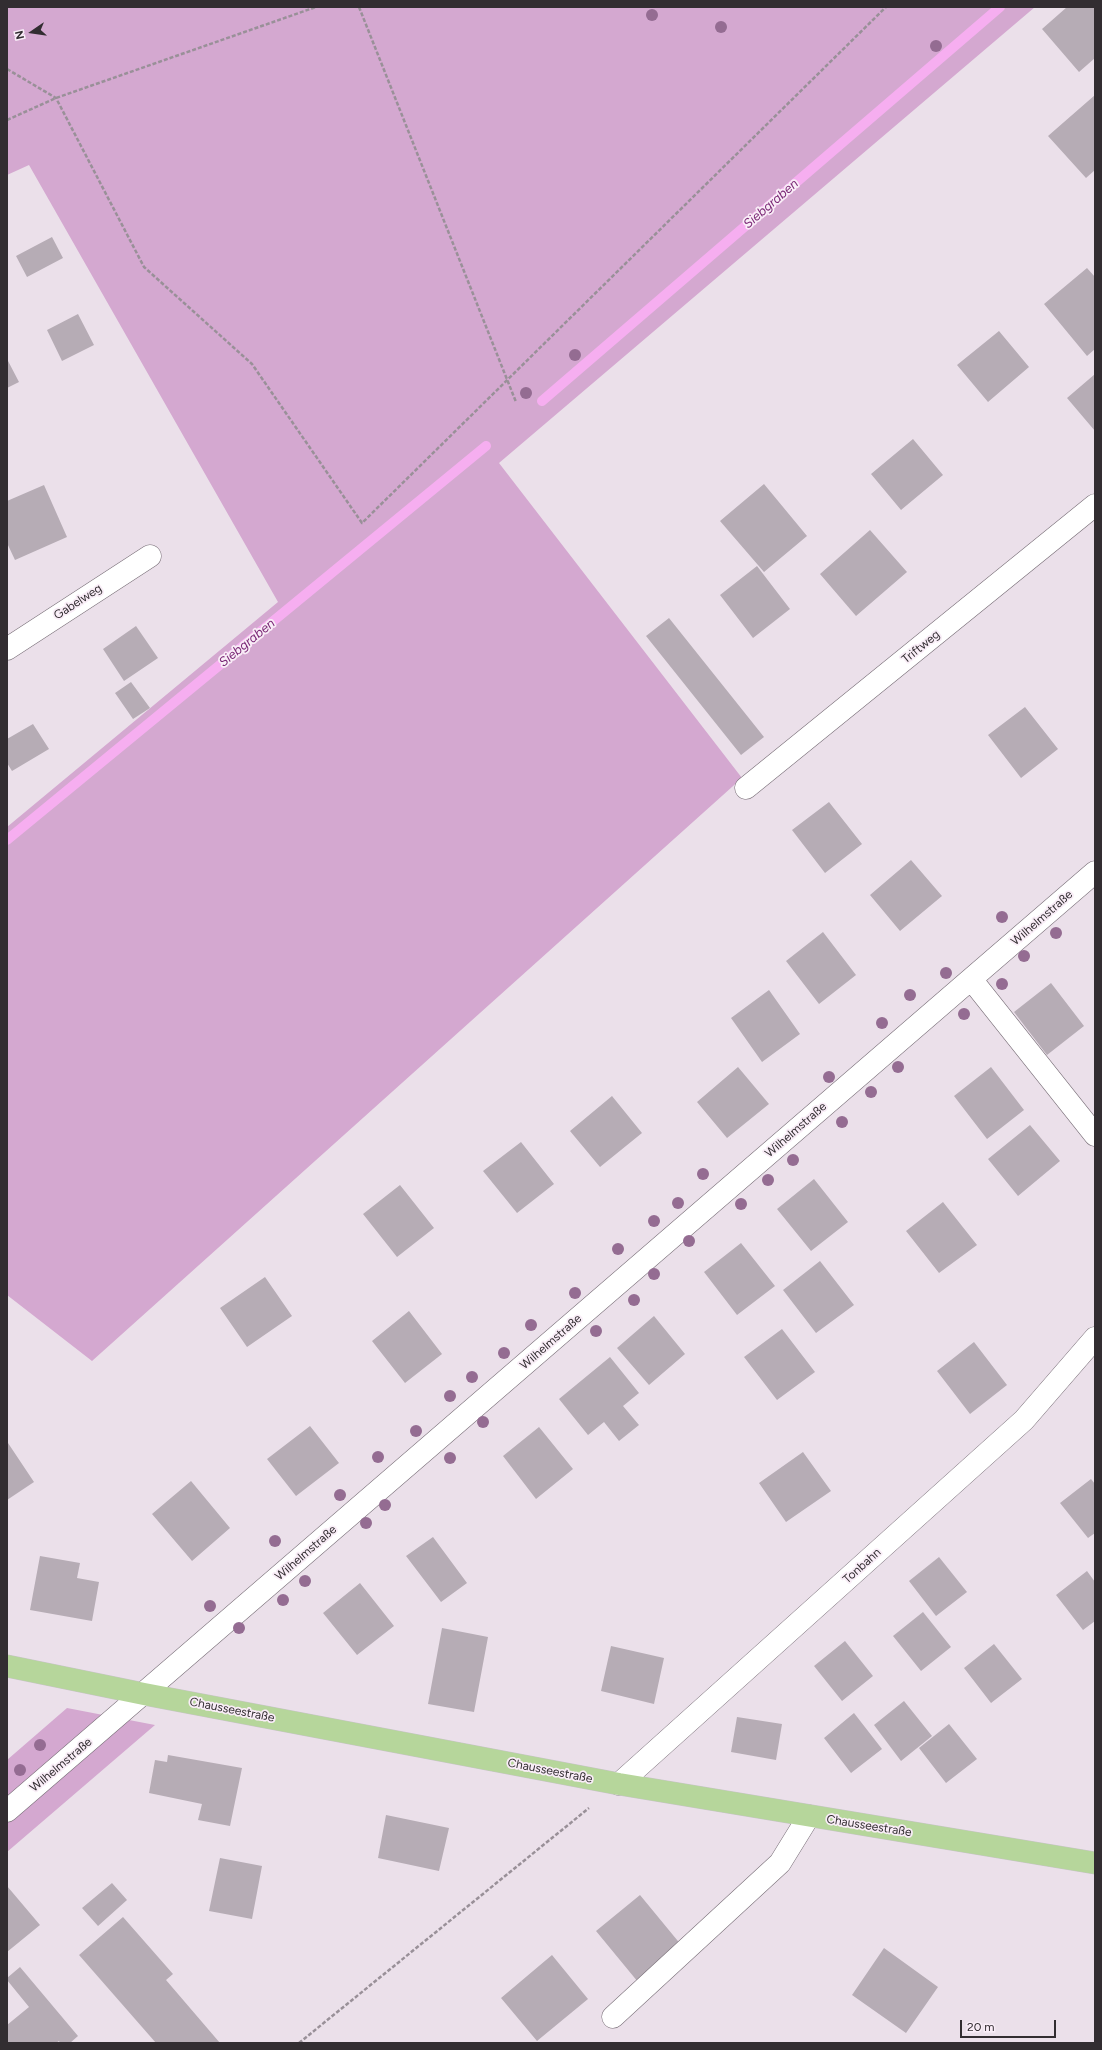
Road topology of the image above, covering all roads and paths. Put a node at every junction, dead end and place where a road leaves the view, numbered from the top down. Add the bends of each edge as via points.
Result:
1 (316, 7) edge
2 (359, 7) edge
3 (886, 7) edge
4 (7, 69) edge
5 (56, 98) junction
6 (7, 120) edge
7 (507, 379) junction
8 (516, 402) dead end
9 (1095, 505) edge
10 (150, 556) dead end
11 (7, 648) edge
12 (746, 788) dead end
13 (1095, 872) edge
14 (971, 979) junction
15 (1095, 1135) edge
16 (1095, 1338) edge
17 (7, 1666) edge
18 (144, 1694) junction
19 (619, 1784) junction
20 (7, 1810) edge
21 (809, 1816) junction
22 (1095, 1863) edge
23 (613, 2017) dead end
24 (299, 2043) edge

1 - 5 path
2 - 7 path
3 - 7 path
4 - 5 path
5 - 6 path
5 - 7 path via 144,267 252,364 362,523
7 - 8 path
9 - 12 street, Triftweg
10 - 11 street, Gabelweg
13 - 14 street, Wilhelmstraße
14 - 15 street
14 - 18 street, Wilhelmstraße
16 - 19 street, Tonbahn via 1024,1420
17 - 18 main road, Chausseestraße
18 - 19 main road, Chausseestraße
18 - 20 street, Wilhelmstraße
19 - 21 main road, Chausseestraße
19 - 24 path
21 - 22 main road, Chausseestraße
21 - 23 street via 780,1863

